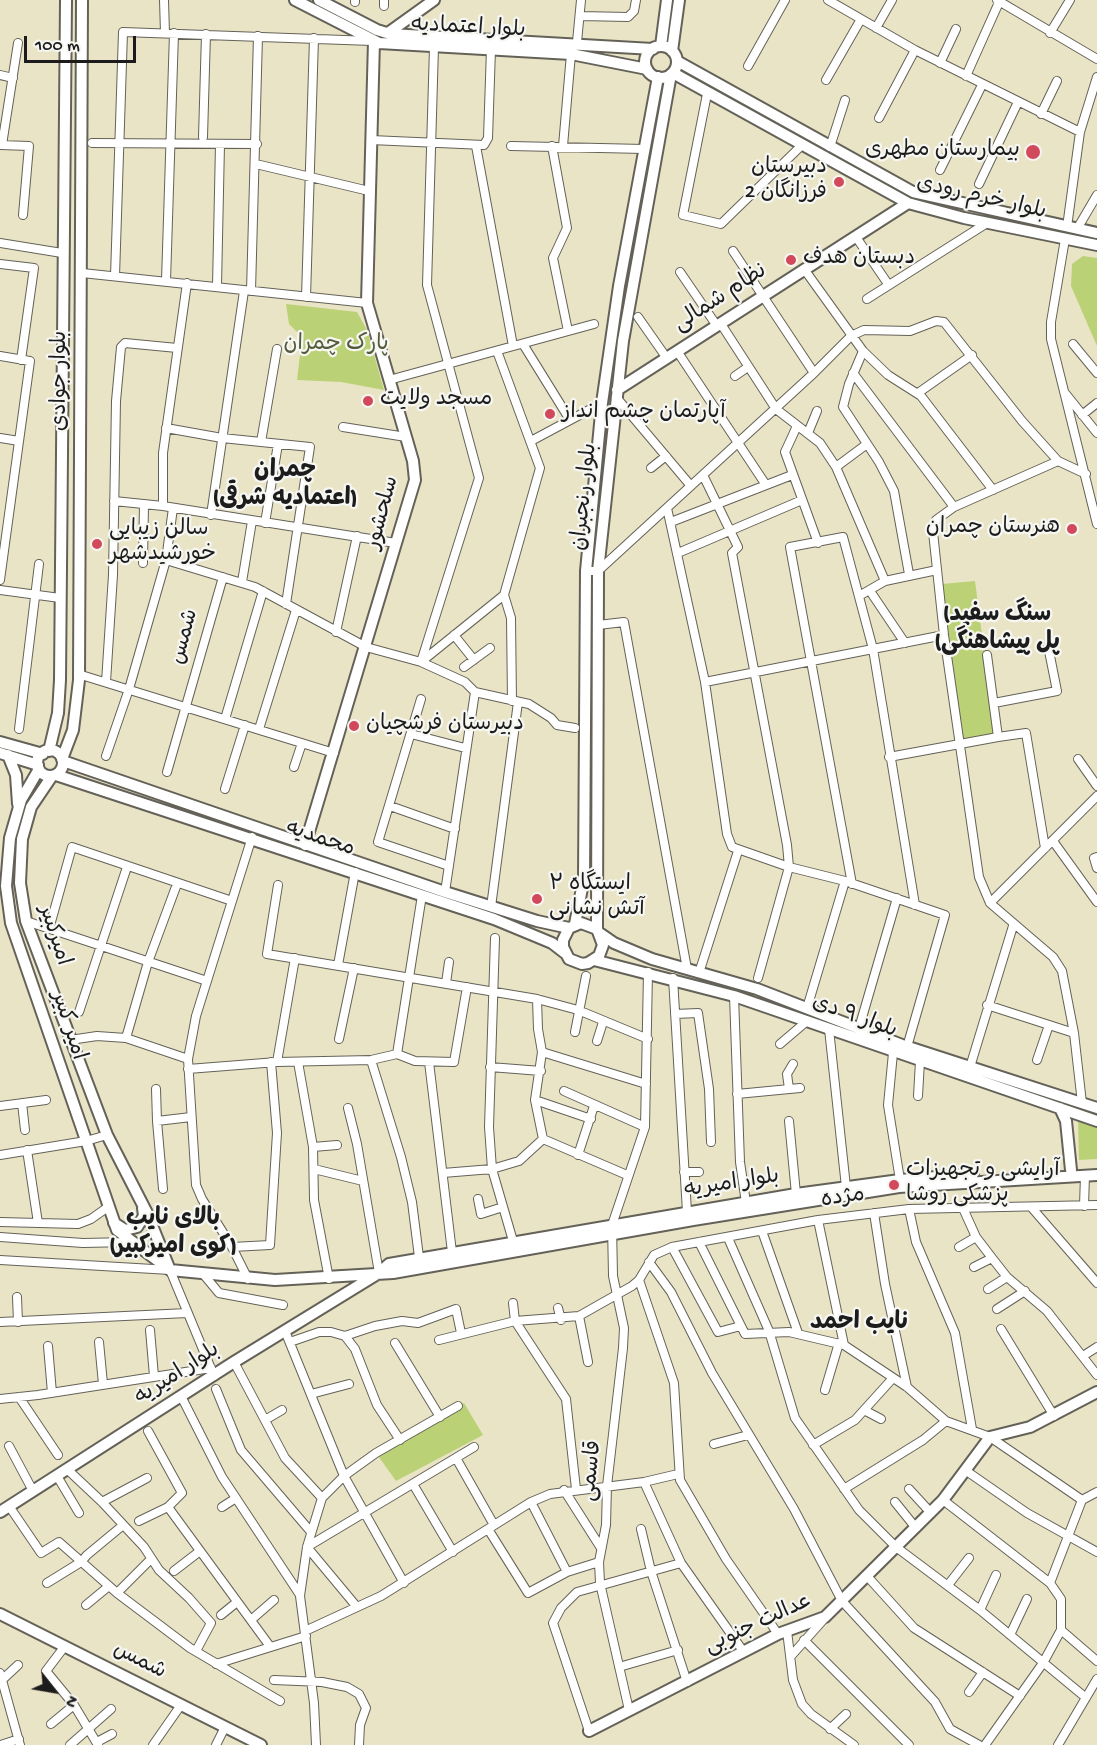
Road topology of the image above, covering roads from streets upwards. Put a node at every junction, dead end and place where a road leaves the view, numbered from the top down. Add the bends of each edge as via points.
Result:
1 (66, 0) edge
2 (82, 0) edge
3 (164, 0) edge
4 (295, 0) edge
5 (319, 0) edge
6 (434, 0) edge
7 (581, 0) edge
8 (636, 0) edge
9 (668, 0) edge
10 (679, 0) edge
11 (785, 0) edge
12 (828, 0) edge
13 (849, 0) edge
14 (892, 0) edge
15 (999, 0) edge
16 (1070, 0) edge
17 (843, 9) junction
18 (580, 16) junction
19 (861, 19) junction
20 (876, 28) junction
21 (956, 29) dead end
22 (165, 33) junction
23 (174, 33) junction
24 (388, 33) junction
25 (1050, 33) junction
26 (206, 34) junction
27 (258, 36) junction
28 (314, 38) junction
29 (374, 41) junction
30 (577, 42) junction
31 (18, 43) dead end
32 (434, 47) junction
33 (491, 49) junction
34 (915, 51) junction
35 (666, 52) junction
36 (571, 54) junction
37 (1097, 59) edge
38 (940, 63) junction
39 (748, 66) dead end
40 (647, 69) junction
41 (672, 73) junction
42 (0, 75) edge
43 (966, 76) junction
44 (658, 77) junction
45 (1097, 77) edge
46 (13, 78) junction
47 (826, 80) dead end
48 (1057, 81) dead end
49 (982, 85) junction
50 (707, 94) junction
51 (845, 100) dead end
52 (1018, 102) junction
53 (1041, 114) junction
54 (879, 118) dead end
55 (1080, 132) junction
56 (203, 137) dead end
57 (371, 140) junction
58 (92, 143) dead end
59 (120, 143) junction
60 (171, 143) junction
61 (220, 144) junction
62 (257, 144) junction
63 (431, 144) junction
64 (1, 145) edge
65 (476, 146) junction
66 (511, 146) dead end
67 (552, 146) junction
68 (563, 146) junction
69 (801, 146) junction
70 (830, 147) junction
71 (644, 149) junction
72 (82, 154) junction
73 (66, 155) junction
74 (256, 164) junction
75 (940, 170) dead end
76 (310, 178) junction
77 (979, 184) dead end
78 (369, 190) junction
79 (1097, 195) edge
80 (908, 203) junction
81 (23, 215) dead end
82 (987, 223) junction
83 (1072, 228) junction
84 (1097, 233) edge
85 (856, 237) junction
86 (1065, 239) junction
87 (0, 243) edge
88 (1097, 245) edge
89 (734, 250) dead end
90 (62, 253) junction
91 (0, 264) edge
92 (804, 269) junction
93 (680, 272) dead end
94 (82, 273) junction
95 (116, 276) junction
96 (166, 281) junction
97 (187, 283) junction
98 (888, 284) junction
99 (217, 286) junction
100 (247, 291) junction
101 (763, 295) junction
102 (306, 297) junction
103 (867, 299) dead end
104 (367, 303) junction
105 (638, 317) dead end
106 (594, 324) dead end
107 (719, 325) junction
108 (568, 331) junction
109 (850, 336) junction
110 (522, 344) junction
111 (1073, 344) dead end
112 (513, 346) junction
113 (177, 348) junction
114 (277, 350) dead end
115 (497, 351) junction
116 (677, 351) junction
117 (863, 351) junction
118 (972, 355) junction
119 (666, 357) junction
120 (0, 359) edge
121 (21, 360) junction
122 (449, 364) junction
123 (748, 367) junction
124 (854, 373) junction
125 (1097, 373) edge
126 (814, 374) junction
127 (735, 376) dead end
128 (389, 380) junction
129 (1063, 389) junction
130 (918, 393) junction
131 (616, 394) junction
132 (602, 403) junction
133 (1097, 403) edge
134 (776, 409) junction
135 (817, 411) dead end
136 (1082, 415) junction
137 (570, 420) junction
138 (797, 426) junction
139 (343, 427) dead end
140 (166, 428) junction
141 (808, 433) junction
142 (1097, 433) edge
143 (406, 437) junction
144 (0, 438) edge
145 (222, 438) junction
146 (19, 441) junction
147 (531, 441) junction
148 (261, 442) junction
149 (278, 444) junction
150 (867, 444) junction
151 (737, 445) junction
152 (666, 456) junction
153 (1058, 460) junction
154 (836, 467) junction
155 (651, 468) dead end
156 (1086, 474) junction
157 (703, 475) junction
158 (792, 475) junction
159 (766, 485) junction
160 (691, 486) junction
161 (993, 489) junction
162 (802, 500) junction
163 (114, 501) junction
164 (717, 503) junction
165 (144, 504) junction
166 (163, 506) junction
167 (954, 507) junction
168 (173, 508) junction
169 (667, 508) junction
170 (211, 515) junction
171 (252, 521) junction
172 (671, 522) junction
173 (265, 523) junction
174 (1097, 524) edge
175 (297, 526) junction
176 (729, 530) junction
177 (357, 536) junction
178 (396, 543) junction
179 (818, 543) junction
180 (678, 553) junction
181 (166, 560) junction
182 (143, 563) dead end
183 (39, 564) dead end
184 (937, 570) junction
185 (586, 571) junction
186 (598, 571) junction
187 (909, 574) junction
188 (223, 577) junction
189 (0, 580) edge
190 (885, 581) junction
191 (242, 582) junction
192 (0, 590) edge
193 (264, 591) junction
194 (870, 591) junction
195 (33, 594) junction
196 (504, 595) junction
197 (860, 596) junction
198 (60, 598) junction
199 (286, 604) junction
200 (296, 610) junction
201 (598, 626) junction
202 (336, 632) junction
203 (454, 635) junction
204 (944, 635) junction
205 (905, 643) junction
206 (1048, 646) dead end
207 (366, 647) junction
208 (490, 648) dead end
209 (873, 649) junction
210 (987, 655) dead end
211 (474, 660) junction
212 (813, 661) junction
213 (421, 662) junction
214 (464, 667) dead end
215 (754, 672) junction
216 (78, 674) junction
217 (106, 682) junction
218 (705, 682) junction
219 (129, 689) junction
220 (475, 692) junction
221 (422, 699) dead end
222 (515, 701) junction
223 (994, 702) junction
224 (187, 708) junction
225 (225, 719) junction
226 (245, 725) junction
227 (575, 728) dead end
228 (19, 729) dead end
229 (260, 729) junction
230 (411, 734) junction
231 (998, 737) junction
232 (0, 742) edge
233 (302, 743) junction
234 (960, 743) junction
235 (465, 748) junction
236 (46, 752) junction
237 (334, 753) junction
238 (4, 754) edge
239 (106, 756) dead end
240 (889, 757) junction
241 (1078, 759) dead end
242 (63, 760) junction
243 (39, 767) junction
244 (294, 767) dead end
245 (167, 772) dead end
246 (54, 775) junction
247 (1097, 786) edge
248 (225, 789) dead end
249 (1096, 799) edge
250 (390, 806) junction
251 (17, 808) junction
252 (454, 828) junction
253 (252, 837) junction
254 (1053, 841) junction
255 (305, 845) junction
256 (1046, 848) junction
257 (738, 851) junction
258 (1097, 857) edge
259 (449, 866) junction
260 (127, 867) junction
261 (789, 867) junction
262 (1097, 868) edge
263 (355, 872) junction
264 (849, 882) junction
265 (177, 884) junction
266 (278, 885) dead end
267 (445, 892) junction
268 (422, 895) junction
269 (897, 898) junction
270 (232, 902) junction
271 (1097, 902) edge
272 (990, 903) junction
273 (915, 905) junction
274 (491, 907) junction
275 (26, 921) junction
276 (572, 926) junction
277 (1013, 926) junction
278 (49, 929) junction
279 (599, 932) junction
280 (495, 939) dead end
281 (100, 947) junction
282 (565, 954) junction
283 (295, 958) junction
284 (594, 960) junction
285 (148, 962) junction
286 (449, 962) dead end
287 (338, 965) junction
288 (354, 968) junction
289 (687, 969) junction
290 (648, 972) junction
291 (699, 973) junction
292 (586, 976) dead end
293 (408, 977) junction
294 (673, 978) junction
295 (759, 978) dead end
296 (207, 981) junction
297 (446, 983) junction
298 (467, 987) junction
299 (492, 991) junction
300 (734, 996) junction
301 (537, 999) junction
302 (987, 1005) junction
303 (807, 1008) junction
304 (578, 1010) junction
305 (79, 1012) dead end
306 (675, 1014) junction
307 (603, 1022) junction
308 (807, 1022) junction
309 (1049, 1025) junction
310 (859, 1028) junction
311 (829, 1029) junction
312 (574, 1032) dead end
313 (1074, 1033) junction
314 (126, 1038) junction
315 (339, 1039) dead end
316 (648, 1039) junction
317 (70, 1040) junction
318 (597, 1041) dead end
319 (780, 1044) dead end
320 (907, 1047) junction
321 (53, 1048) junction
322 (542, 1052) junction
323 (894, 1053) junction
324 (397, 1054) junction
325 (188, 1059) junction
326 (371, 1060) junction
327 (1037, 1060) dead end
328 (920, 1061) junction
329 (274, 1062) junction
330 (298, 1062) junction
331 (429, 1062) junction
332 (794, 1064) dead end
333 (490, 1067) junction
334 (970, 1067) junction
335 (188, 1069) junction
336 (541, 1071) junction
337 (646, 1083) junction
338 (800, 1088) dead end
339 (156, 1089) dead end
340 (789, 1089) junction
341 (564, 1091) dead end
342 (737, 1094) junction
343 (918, 1096) dead end
344 (46, 1100) dead end
345 (535, 1100) junction
346 (22, 1103) junction
347 (1082, 1103) junction
348 (0, 1106) edge
349 (594, 1106) junction
350 (348, 1108) dead end
351 (1060, 1108) junction
352 (1097, 1108) edge
353 (191, 1117) junction
354 (591, 1119) junction
355 (157, 1120) junction
356 (789, 1121) dead end
357 (1097, 1121) edge
358 (645, 1127) junction
359 (25, 1130) dead end
360 (107, 1135) junction
361 (543, 1139) junction
362 (86, 1141) junction
363 (711, 1142) dead end
364 (337, 1145) dead end
365 (313, 1148) junction
366 (27, 1150) junction
367 (0, 1155) edge
368 (578, 1155) junction
369 (314, 1169) junction
370 (492, 1169) junction
371 (1097, 1169) edge
372 (1071, 1170) junction
373 (684, 1172) junction
374 (699, 1172) dead end
375 (443, 1173) junction
376 (627, 1175) junction
377 (1085, 1175) junction
378 (1097, 1175) edge
379 (363, 1180) junction
380 (900, 1180) junction
381 (846, 1187) junction
382 (164, 1190) dead end
383 (796, 1194) junction
384 (478, 1199) dead end
385 (141, 1203) junction
386 (746, 1203) junction
387 (1097, 1205) edge
388 (962, 1206) junction
389 (1084, 1206) junction
390 (108, 1207) junction
391 (503, 1207) junction
392 (1032, 1208) junction
393 (909, 1209) junction
394 (687, 1212) junction
395 (874, 1213) junction
396 (818, 1220) junction
397 (0, 1221) edge
398 (38, 1223) junction
399 (114, 1223) junction
400 (613, 1230) junction
401 (762, 1232) junction
402 (0, 1237) edge
403 (976, 1237) junction
404 (729, 1238) junction
405 (513, 1241) junction
406 (130, 1242) junction
407 (699, 1242) junction
408 (232, 1247) junction
409 (672, 1247) junction
410 (959, 1247) dead end
411 (452, 1252) junction
412 (419, 1257) junction
413 (992, 1258) junction
414 (0, 1260) edge
415 (649, 1262) junction
416 (974, 1268) dead end
417 (170, 1270) junction
418 (379, 1273) junction
419 (204, 1275) junction
420 (1007, 1276) junction
421 (248, 1279) junction
422 (329, 1279) junction
423 (639, 1280) junction
424 (1097, 1283) edge
425 (988, 1289) dead end
426 (1025, 1291) junction
427 (617, 1295) junction
428 (17, 1297) dead end
429 (513, 1303) dead end
430 (283, 1305) dead end
431 (558, 1308) dead end
432 (998, 1309) dead end
433 (187, 1313) junction
434 (579, 1316) junction
435 (561, 1320) junction
436 (515, 1321) junction
437 (0, 1322) edge
438 (18, 1322) junction
439 (741, 1326) junction
440 (1001, 1329) dead end
441 (150, 1330) dead end
442 (769, 1332) junction
443 (461, 1333) junction
444 (798, 1333) junction
445 (288, 1336) junction
446 (345, 1336) junction
447 (439, 1340) dead end
448 (99, 1342) dead end
449 (395, 1343) dead end
450 (841, 1344) junction
451 (48, 1346) dead end
452 (1097, 1347) edge
453 (1083, 1356) junction
454 (234, 1362) junction
455 (588, 1362) dead end
456 (212, 1372) junction
457 (1097, 1375) edge
458 (154, 1376) junction
459 (893, 1377) junction
460 (103, 1384) junction
461 (349, 1384) dead end
462 (907, 1387) junction
463 (216, 1389) dead end
464 (825, 1390) dead end
465 (1097, 1392) edge
466 (0, 1393) edge
467 (52, 1393) junction
468 (311, 1394) junction
469 (19, 1396) junction
470 (181, 1396) junction
471 (0, 1398) edge
472 (458, 1406) dead end
473 (282, 1410) dead end
474 (864, 1410) junction
475 (440, 1416) junction
476 (1054, 1416) junction
477 (881, 1419) dead end
478 (265, 1420) junction
479 (946, 1421) junction
480 (972, 1429) junction
481 (148, 1431) dead end
482 (748, 1435) junction
483 (990, 1437) junction
484 (400, 1440) junction
485 (714, 1444) dead end
486 (813, 1445) junction
487 (9, 1446) dead end
488 (474, 1447) dead end
489 (58, 1455) dead end
490 (456, 1458) junction
491 (68, 1470) junction
492 (965, 1470) junction
493 (678, 1474) junction
494 (57, 1476) junction
495 (344, 1476) junction
496 (147, 1478) dead end
497 (644, 1482) junction
498 (413, 1484) junction
499 (607, 1486) junction
500 (576, 1489) junction
501 (844, 1489) junction
502 (909, 1489) dead end
503 (564, 1490) junction
504 (33, 1491) junction
505 (1097, 1492) edge
506 (236, 1498) junction
507 (322, 1498) junction
508 (943, 1500) junction
509 (1082, 1500) junction
510 (102, 1502) junction
511 (895, 1502) dead end
512 (531, 1503) junction
513 (168, 1507) junction
514 (222, 1508) dead end
515 (5, 1509) edge
516 (79, 1513) dead end
517 (364, 1513) junction
518 (931, 1513) junction
519 (139, 1521) dead end
520 (122, 1526) junction
521 (491, 1527) junction
522 (916, 1528) junction
523 (641, 1529) dead end
524 (311, 1532) junction
525 (1068, 1538) junction
526 (307, 1547) junction
527 (896, 1547) junction
528 (601, 1548) junction
529 (200, 1551) junction
530 (453, 1552) junction
531 (1097, 1552) edge
532 (969, 1558) dead end
533 (151, 1559) junction
534 (81, 1562) junction
535 (599, 1562) junction
536 (681, 1563) junction
537 (174, 1571) dead end
538 (651, 1571) junction
539 (567, 1572) junction
540 (996, 1575) dead end
541 (867, 1576) junction
542 (47, 1583) dead end
543 (404, 1583) junction
544 (600, 1583) junction
545 (1050, 1583) junction
546 (948, 1585) junction
547 (109, 1586) junction
548 (117, 1593) junction
549 (300, 1596) junction
550 (1028, 1599) dead end
551 (274, 1600) dead end
552 (842, 1601) junction
553 (237, 1602) junction
554 (86, 1605) dead end
555 (357, 1607) junction
556 (980, 1610) junction
557 (0, 1614) edge
558 (221, 1615) dead end
559 (825, 1617) junction
560 (251, 1620) junction
561 (1061, 1630) junction
562 (782, 1632) junction
563 (306, 1634) junction
564 (1010, 1635) junction
565 (804, 1640) junction
566 (269, 1646) junction
567 (65, 1647) junction
568 (678, 1650) junction
569 (196, 1651) junction
570 (743, 1651) junction
571 (791, 1656) junction
572 (1097, 1661) edge
573 (1043, 1663) junction
574 (216, 1664) junction
575 (18, 1665) dead end
576 (619, 1666) junction
577 (983, 1672) junction
578 (1, 1676) edge
579 (1097, 1679) edge
580 (274, 1680) dead end
581 (311, 1681) junction
582 (687, 1682) junction
583 (969, 1692) dead end
584 (1020, 1696) junction
585 (8, 1697) junction
586 (1084, 1697) junction
587 (0, 1701) edge
588 (280, 1701) dead end
589 (74, 1705) junction
590 (180, 1705) junction
591 (111, 1709) dead end
592 (629, 1710) junction
593 (846, 1714) dead end
594 (51, 1724) dead end
595 (225, 1727) junction
596 (89, 1728) junction
597 (830, 1729) junction
598 (589, 1731) joint
599 (112, 1734) dead end
600 (20, 1742) edge
601 (97, 1744) edge
602 (1, 1745) edge
603 (70, 1745) edge
604 (153, 1745) edge
605 (216, 1745) edge
606 (261, 1745) edge
607 (316, 1745) edge
608 (359, 1745) edge
609 (854, 1745) edge
610 (909, 1745) edge
611 (979, 1745) edge
612 (985, 1745) edge
613 (1058, 1745) edge

1 - 73 street, بلوار جوادی
2 - 72 street, بلوار جوادی
3 - 22 street
4 - 29 street, بلوار اعتمادیه
5 - 24 street, بلوار اعتمادیه
6 - 24 street
7 - 18 street
8 - 18 street via 628,17
9 - 35 street
10 - 35 street
11 - 39 street
12 - 17 street
13 - 17 street
14 - 20 street
15 - 25 street
15 - 43 street
16 - 25 street
17 - 19 street
18 - 30 street
19 - 20 street
19 - 47 street
20 - 34 street
21 - 38 street
22 - 23 street
22 - 59 street via 123,32
23 - 26 street
23 - 60 street
24 - 30 street, بلوار اعتمادیه
25 - 37 street
26 - 27 street
26 - 56 street
27 - 28 street
27 - 62 street
28 - 29 street
28 - 76 street
29 - 32 street, بلوار اعتمادیه
29 - 57 street, سلحشور
30 - 35 street, بلوار اعتمادیه
31 - 46 street
32 - 33 street, بلوار اعتمادیه
32 - 63 street
33 - 36 street, بلوار اعتمادیه
33 - 65 street via 488,138 484,145
34 - 38 street
34 - 54 street
35 - 40 street via 647,57
35 - 41 street, بلوار رنجبران
35 - 70 street, بلوار خرم رودی
36 - 40 street, بلوار اعتمادیه
36 - 68 street
38 - 43 street
40 - 44 street
41 - 44 street
41 - 50 street, بلوار خرم رودی
41 - 131 street, بلوار رنجبران via 622,341
42 - 46 street
43 - 49 street
44 - 71 street, بلوار رنجبران
45 - 55 street
46 - 64 street
48 - 53 street
49 - 52 street
49 - 75 street
50 - 69 street, بلوار خرم رودی
50 - 69 street via 683,215 722,224
51 - 70 street
52 - 53 street
52 - 77 street
53 - 55 street
55 - 83 street
57 - 63 street
57 - 78 street, سلحشور
58 - 59 street
59 - 60 street
59 - 95 street
60 - 61 street
60 - 96 street
61 - 62 street
61 - 99 street
62 - 74 street
63 - 65 street
63 - 122 street via 427,285
64 - 81 street via 29,147
65 - 112 street
66 - 67 street
67 - 68 street
67 - 108 street via 567,228 553,258
68 - 71 street
69 - 80 street, بلوار خرم رودی
70 - 83 street, بلوار خرم رودی via 920,195
71 - 132 street, بلوار رنجبران
72 - 73 street
72 - 94 street, بلوار جوادی
73 - 90 street, بلوار جوادی
74 - 76 street
74 - 100 street
76 - 78 street
76 - 102 street
78 - 104 street, سلحشور
79 - 83 street
80 - 82 street, بلوار خرم رودی
80 - 85 street, نظام شمالی
82 - 86 street, بلوار خرم رودی
82 - 98 street
83 - 84 street, بلوار خرم رودی
85 - 92 street, نظام شمالی
85 - 98 street
86 - 88 street, بلوار خرم رودی
86 - 129 street via 1052,322
87 - 90 street
89 - 101 street
90 - 198 street, بلوار جوادی
91 - 121 street via 34,268
92 - 101 street, نظام شمالی
92 - 109 street
93 - 107 street
94 - 95 street
94 - 216 street, بلوار جوادی
95 - 96 street
96 - 97 street
97 - 99 street
97 - 113 street
98 - 103 street
99 - 100 street
100 - 102 street
100 - 145 street
101 - 107 street, نظام شمالی
101 - 126 street
102 - 104 street
104 - 128 street, سلحشور
105 - 119 street
106 - 108 street
107 - 116 street, نظام شمالی
107 - 123 street
108 - 110 street
109 - 117 street
109 - 118 street via 871,329 910,331 940,320
109 - 126 street
110 - 112 street
110 - 137 street
111 - 125 street
112 - 115 street
113 - 140 street
113 - 163 street via 125,344 121,347
114 - 148 street
115 - 122 street
115 - 147 street
116 - 119 street, نظام شمالی
116 - 151 street
117 - 124 street
117 - 130 street via 888,375
118 - 130 street
118 - 153 street via 1022,421
119 - 131 street, نظام شمالی
120 - 121 street
121 - 146 street via 30,361
122 - 128 street
122 - 213 street via 479,478
123 - 127 street
123 - 134 street
124 - 150 street via 843,407
124 - 167 street
126 - 134 street
128 - 143 street, سلحشور
129 - 136 street
129 - 156 street
130 - 161 street
131 - 152 street
131 - 186 street, بلوار رنجبران
132 - 137 street
132 - 185 street, بلوار رنجبران
133 - 136 street
134 - 138 street
134 - 151 street
135 - 141 street
136 - 142 street
137 - 147 street
138 - 141 street
138 - 158 street via 785,450
139 - 143 street
140 - 145 street
140 - 166 street
141 - 154 street
143 - 178 street, سلحشور via 415,480
144 - 146 street
145 - 148 street
145 - 170 street
146 - 189 street
147 - 196 street via 540,471
148 - 149 street
149 - 173 street
149 - 175 street via 310,447
150 - 154 street
150 - 187 street via 894,491
151 - 157 street
151 - 159 street
152 - 155 street
152 - 160 street
153 - 156 street
153 - 161 street
154 - 190 street
156 - 174 street
157 - 160 street
157 - 164 street
158 - 159 street
158 - 162 street
159 - 164 street
160 - 169 street
161 - 167 street
162 - 176 street
162 - 179 street
163 - 165 street
163 - 217 street
164 - 172 street
164 - 176 street
165 - 166 street
165 - 182 street
166 - 168 street
167 - 184 street via 934,524
168 - 170 street
168 - 181 street
169 - 172 street
169 - 186 street
170 - 171 street
171 - 173 street
171 - 191 street
172 - 180 street
173 - 175 street
175 - 177 street
175 - 199 street
176 - 180 street
176 - 215 street via 738,547 732,552
177 - 178 street
177 - 202 street
178 - 207 street, سلحشور
179 - 197 street via 843,537
179 - 212 street via 790,547
180 - 218 street
181 - 188 street
181 - 219 street
183 - 195 street
184 - 187 street
184 - 204 street
185 - 186 street
185 - 276 street, بلوار رنجبران via 584,878
186 - 201 street, بلوار رنجبران
187 - 190 street
188 - 191 street
188 - 224 street, شمس
190 - 194 street
191 - 193 street
192 - 195 street
193 - 199 street
193 - 225 street
194 - 197 street
194 - 205 street
195 - 198 street
195 - 228 street
196 - 203 street
196 - 222 street via 510,618
197 - 209 street
198 - 236 street, بلوار جوادی via 59,705
199 - 200 street
200 - 202 street
200 - 229 street
201 - 279 street, بلوار رنجبران
201 - 289 street via 624,622
202 - 207 street
203 - 211 street
203 - 213 street
204 - 205 street
204 - 234 street
205 - 209 street
206 - 223 street via 1057,691
207 - 213 street
207 - 237 street, سلحشور
208 - 211 street
209 - 212 street
209 - 240 street
210 - 223 street
211 - 214 street
212 - 215 street
212 - 264 street
213 - 220 street via 465,682
215 - 218 street
215 - 261 street
216 - 217 street
216 - 242 street, بلوار جوادی via 75,723
217 - 219 street
218 - 257 street via 727,834
219 - 224 street
219 - 239 street
220 - 222 street
220 - 235 street
221 - 230 street
222 - 227 street via 536,708 559,727
222 - 274 street
223 - 231 street
224 - 225 street
224 - 245 street, شمس
225 - 226 street
226 - 229 street
226 - 248 street
229 - 233 street
230 - 235 street
230 - 250 street
231 - 234 street
231 - 256 street via 1026,733
232 - 236 street
233 - 237 street
233 - 244 street
234 - 240 street
234 - 272 street via 973,849 981,885
235 - 252 street
236 - 242 street via 56,752
236 - 243 street
237 - 255 street, سلحشور
238 - 243 street
238 - 251 street via 18,785
240 - 273 street
241 - 247 street
242 - 246 street via 62,769
242 - 255 street, محمدیه
243 - 246 street via 43,774
243 - 251 street, امیر کبیر
246 - 253 street, محمدیه
246 - 275 street, امیرکبیر via 31,807 22,839 20,883
249 - 254 street
250 - 252 street
250 - 259 street via 378,842
251 - 321 street, امیر کبیر via 8,849 6,901
252 - 259 street
253 - 263 street, محمدیه
253 - 270 street
254 - 256 street
254 - 271 street
255 - 267 street, محمدیه
256 - 272 street
257 - 261 street
257 - 291 street
258 - 262 street
259 - 267 street
260 - 265 street
260 - 278 street via 72,848
260 - 281 street
261 - 264 street
261 - 295 street
263 - 268 street, محمدیه
263 - 287 street
264 - 269 street
264 - 303 street
265 - 270 street
265 - 285 street
266 - 283 street via 267,954
267 - 274 street, محمدیه
268 - 282 street, محمدیه via 494,919 552,943
268 - 293 street
269 - 273 street
269 - 310 street
270 - 296 street
272 - 277 street
273 - 320 street via 945,915
274 - 276 street, محمدیه
275 - 278 street
275 - 317 street, امیرکبیر
276 - 279 street via 587,923
276 - 282 street via 562,940
277 - 302 street
277 - 313 street via 1053,957 1062,971
278 - 281 street
279 - 284 street via 602,951
279 - 289 street, بلوار ۹ دی via 652,959
280 - 299 street
281 - 285 street
281 - 305 street
282 - 284 street via 582,964
283 - 287 street
283 - 329 street
284 - 290 street, بلوار ۹ دی
285 - 296 street
285 - 314 street
286 - 297 street
287 - 288 street
288 - 293 street
288 - 315 street
289 - 291 street, بلوار ۹ دی
290 - 294 street, بلوار ۹ دی
290 - 316 street, قاسمی
291 - 303 street, بلوار ۹ دی via 757,988
292 - 304 street
293 - 297 street
293 - 324 street
294 - 300 street, بلوار ۹ دی
294 - 306 street
296 - 325 street
297 - 298 street
298 - 299 street
298 - 331 street via 454,1062
299 - 301 street
299 - 333 street
300 - 308 street, بلوار ۹ دی
300 - 342 street
301 - 304 street
301 - 322 street
302 - 309 street
302 - 334 street
303 - 310 street, بلوار ۹ دی
304 - 307 street
304 - 312 street
306 - 363 street via 698,1013 710,1089
306 - 373 street
307 - 316 street
307 - 318 street
308 - 311 street, بلوار ۹ دی
308 - 319 street
309 - 313 street
309 - 327 street
310 - 320 street, بلوار ۹ دی
311 - 323 street, بلوار ۹ دی
311 - 381 street
313 - 347 street
314 - 317 street via 97,1036
314 - 325 street
316 - 337 street, قاسمی
317 - 321 street
317 - 360 street, امیرکبیر
320 - 334 street, بلوار ۹ دی
321 - 362 street, امیر کبیر
322 - 336 street
322 - 337 street
323 - 328 street, بلوار ۹ دی
323 - 380 street via 888,1105
324 - 326 street
324 - 331 street
325 - 335 street
326 - 330 street
326 - 412 street via 412,1202
328 - 343 street
328 - 351 street, بلوار ۹ دی
329 - 330 street
329 - 335 street
329 - 408 street via 277,1133 270,1245
330 - 365 street
331 - 375 street
332 - 340 street via 787,1074
333 - 336 street
333 - 370 street
334 - 347 street, بلوار ۹ دی
335 - 353 street
336 - 345 street
337 - 358 street, قاسمی
338 - 340 street
339 - 355 street
340 - 342 street
341 - 349 street
342 - 386 street
344 - 346 street
345 - 354 street
345 - 361 street
346 - 348 street
346 - 359 street
347 - 352 street, بلوار ۹ دی
349 - 354 street
349 - 358 street
350 - 379 street
351 - 357 street, بلوار ۹ دی
351 - 372 street via 1066,1121
353 - 355 street
353 - 408 street via 196,1185
354 - 368 street
355 - 382 street
356 - 383 street
358 - 376 street, قاسمی
360 - 362 street
360 - 385 street, امیرکبیر
361 - 368 street
361 - 370 street via 519,1161
362 - 366 street
362 - 390 street, امیر کبیر
364 - 365 street
365 - 369 street
366 - 367 street
366 - 398 street
368 - 376 street
369 - 379 street
369 - 422 street via 314,1200
370 - 375 street
370 - 391 street
371 - 372 street, بلوار امیریه
372 - 380 street, بلوار امیریه
373 - 374 street
373 - 394 street
375 - 411 street
376 - 400 street, قاسمی
377 - 378 street, بلوار امیریه
377 - 389 street
377 - 400 street, بلوار امیریه via 899,1187
379 - 418 street
380 - 381 street, بلوار امیریه
381 - 383 street, بلوار امیریه
383 - 386 street, بلوار امیریه
384 - 391 street via 481,1214
385 - 399 street via 144,1216 137,1227 125,1230
385 - 417 street, امیرکبیر
386 - 394 street, بلوار امیریه
387 - 389 street, مژده
388 - 392 street, مژده
388 - 393 street, مژده
388 - 403 street
389 - 392 street, مژده
390 - 398 street via 83,1223
390 - 399 street, امیر کبیر
391 - 405 street
392 - 424 street
393 - 395 street, مژده
393 - 480 street via 915,1242 955,1333
394 - 400 street, بلوار امیریه
395 - 396 street, مژده
395 - 462 street
396 - 401 street, مژده
396 - 450 street
397 - 398 street
399 - 406 street, امیر کبیر
400 - 405 street, بلوار امیریه
400 - 418 street, بلوار امیریه
400 - 427 street, قاسمی
401 - 404 street, مژده
401 - 444 street
402 - 406 street
403 - 410 street
403 - 413 street
404 - 407 street, مژده
404 - 442 street
405 - 411 street, بلوار امیریه
406 - 417 street, امیر کبیر
407 - 409 street, مژده
407 - 439 street
408 - 421 street
409 - 415 street, مژده via 656,1253
409 - 439 street via 718,1332
411 - 412 street, بلوار امیریه
412 - 418 street, بلوار امیریه via 389,1264
413 - 416 street
413 - 420 street
414 - 417 street
415 - 423 street, مژده
415 - 482 street via 671,1292
417 - 419 street
417 - 433 street
418 - 422 street
418 - 445 street, بلوار امیریه
419 - 421 street
419 - 430 street via 219,1293
420 - 425 street
420 - 426 street
421 - 422 street
423 - 427 street, مژده
423 - 493 street via 674,1383
426 - 432 street
426 - 453 street via 1047,1311
427 - 434 street, مژده
427 - 499 street, قاسمی via 624,1328 623,1348
428 - 438 street
429 - 436 street
431 - 435 street
433 - 438 street
433 - 456 street
434 - 435 street, مژده
434 - 455 street
435 - 436 street, مژده
436 - 443 street, مژده
436 - 500 street via 566,1399
437 - 438 street
439 - 442 street via 745,1334
440 - 476 street
441 - 458 street
442 - 444 street
442 - 486 street via 795,1418
443 - 446 street via 456,1309 418,1323 402,1321
443 - 447 street, مژده
444 - 450 street
445 - 446 street via 319,1332
445 - 454 street, بلوار امیریه
445 - 468 street
446 - 484 street via 355,1349 377,1405
448 - 460 street
449 - 475 street
450 - 459 street
450 - 464 street
451 - 467 street
452 - 453 street
453 - 457 street
454 - 456 street, بلوار امیریه
454 - 478 street
456 - 458 street
456 - 470 street, بلوار امیریه
458 - 460 street
459 - 462 street
459 - 474 street
460 - 467 street
461 - 468 street
462 - 479 street
463 - 524 street via 242,1450
465 - 476 street
466 - 471 street
467 - 469 street
468 - 495 street
469 - 471 street
469 - 489 street
470 - 491 street, بلوار امیریه
470 - 506 street
472 - 475 street
473 - 478 street
474 - 477 street
474 - 486 street via 855,1420
475 - 484 street
476 - 483 street
478 - 507 street via 285,1458
479 - 480 street
479 - 501 street via 923,1440
480 - 483 street
481 - 513 street via 182,1493
482 - 485 street
482 - 552 street via 794,1509
483 - 492 street, عدالت جنوبی
483 - 509 street
484 - 495 street
486 - 501 street
487 - 504 street
488 - 490 street
490 - 498 street
490 - 521 street
491 - 494 street, بلوار امیریه
491 - 510 street
492 - 508 street, عدالت جنوبی
492 - 525 street
493 - 497 street
493 - 562 street via 726,1558
494 - 504 street, بلوار امیریه
494 - 516 street
495 - 507 street
495 - 517 street
496 - 510 street
497 - 499 street
497 - 536 street
498 - 517 street
498 - 530 street
499 - 500 street
499 - 528 street, قاسمی
500 - 503 street
501 - 527 street
502 - 518 street
503 - 512 street
503 - 528 street
504 - 515 street, بلوار امیریه
505 - 509 street
506 - 514 street
506 - 549 street
507 - 524 street
508 - 518 street, عدالت جنوبی
508 - 545 street
509 - 525 street
510 - 520 street
511 - 522 street
512 - 521 street
512 - 539 street
513 - 519 street
513 - 529 street
515 - 534 street via 41,1553 59,1542
517 - 526 street
517 - 543 street
518 - 522 street, عدالت جنوبی
520 - 533 street
520 - 534 street
521 - 530 street
521 - 539 street via 528,1593
522 - 527 street, عدالت جنوبی
523 - 538 street
524 - 526 street
525 - 531 street
525 - 545 street
526 - 549 street
526 - 555 street
527 - 541 street, عدالت جنوبی
527 - 546 street
528 - 535 street, قاسمی
529 - 537 street
529 - 553 street
530 - 543 street
532 - 546 street
533 - 548 street
533 - 569 street via 211,1623
534 - 542 street
534 - 547 street
535 - 539 street
535 - 544 street, قاسمی
536 - 538 street
536 - 570 street
538 - 544 street
538 - 568 street
540 - 556 street
541 - 552 street, عدالت جنوبی
541 - 577 street via 914,1628
543 - 555 street
544 - 576 street, قاسمی
544 - 598 street via 577,1592 553,1623
545 - 561 street via 1061,1599
546 - 556 street
547 - 548 street
547 - 554 street
548 - 569 street
549 - 563 street
550 - 564 street
551 - 560 street
552 - 559 street, عدالت جنوبی
552 - 611 street via 935,1702 950,1729
553 - 558 street
553 - 560 street
555 - 563 street
556 - 564 street
557 - 567 street, شمس
559 - 562 street, عدالت جنوبی
559 - 565 street
560 - 566 street
561 - 572 street
561 - 573 street
562 - 570 street, عدالت جنوبی
562 - 571 street
563 - 566 street
563 - 581 street
564 - 573 street
565 - 571 street
565 - 610 street
566 - 574 street
567 - 589 street via 46,1671
567 - 590 street, شمس
568 - 576 street
568 - 582 street
569 - 574 street
570 - 582 street, عدالت جنوبی
571 - 597 street via 802,1704
573 - 584 street
573 - 586 street
574 - 588 street
575 - 578 street
576 - 592 street, قاسمی
577 - 583 street
577 - 584 street
578 - 585 street
579 - 586 street
580 - 581 street
581 - 607 street
581 - 608 street via 347,1687 364,1701
582 - 592 street, عدالت جنوبی
584 - 612 street
585 - 587 street
585 - 600 street
586 - 613 street
589 - 594 street
589 - 596 street
590 - 595 street, شمس
590 - 604 street
591 - 596 street
592 - 598 street, عدالت جنوبی
593 - 597 street
595 - 605 street
595 - 606 street, شمس
596 - 601 street
596 - 603 street
597 - 609 street
599 - 601 street
600 - 602 street

